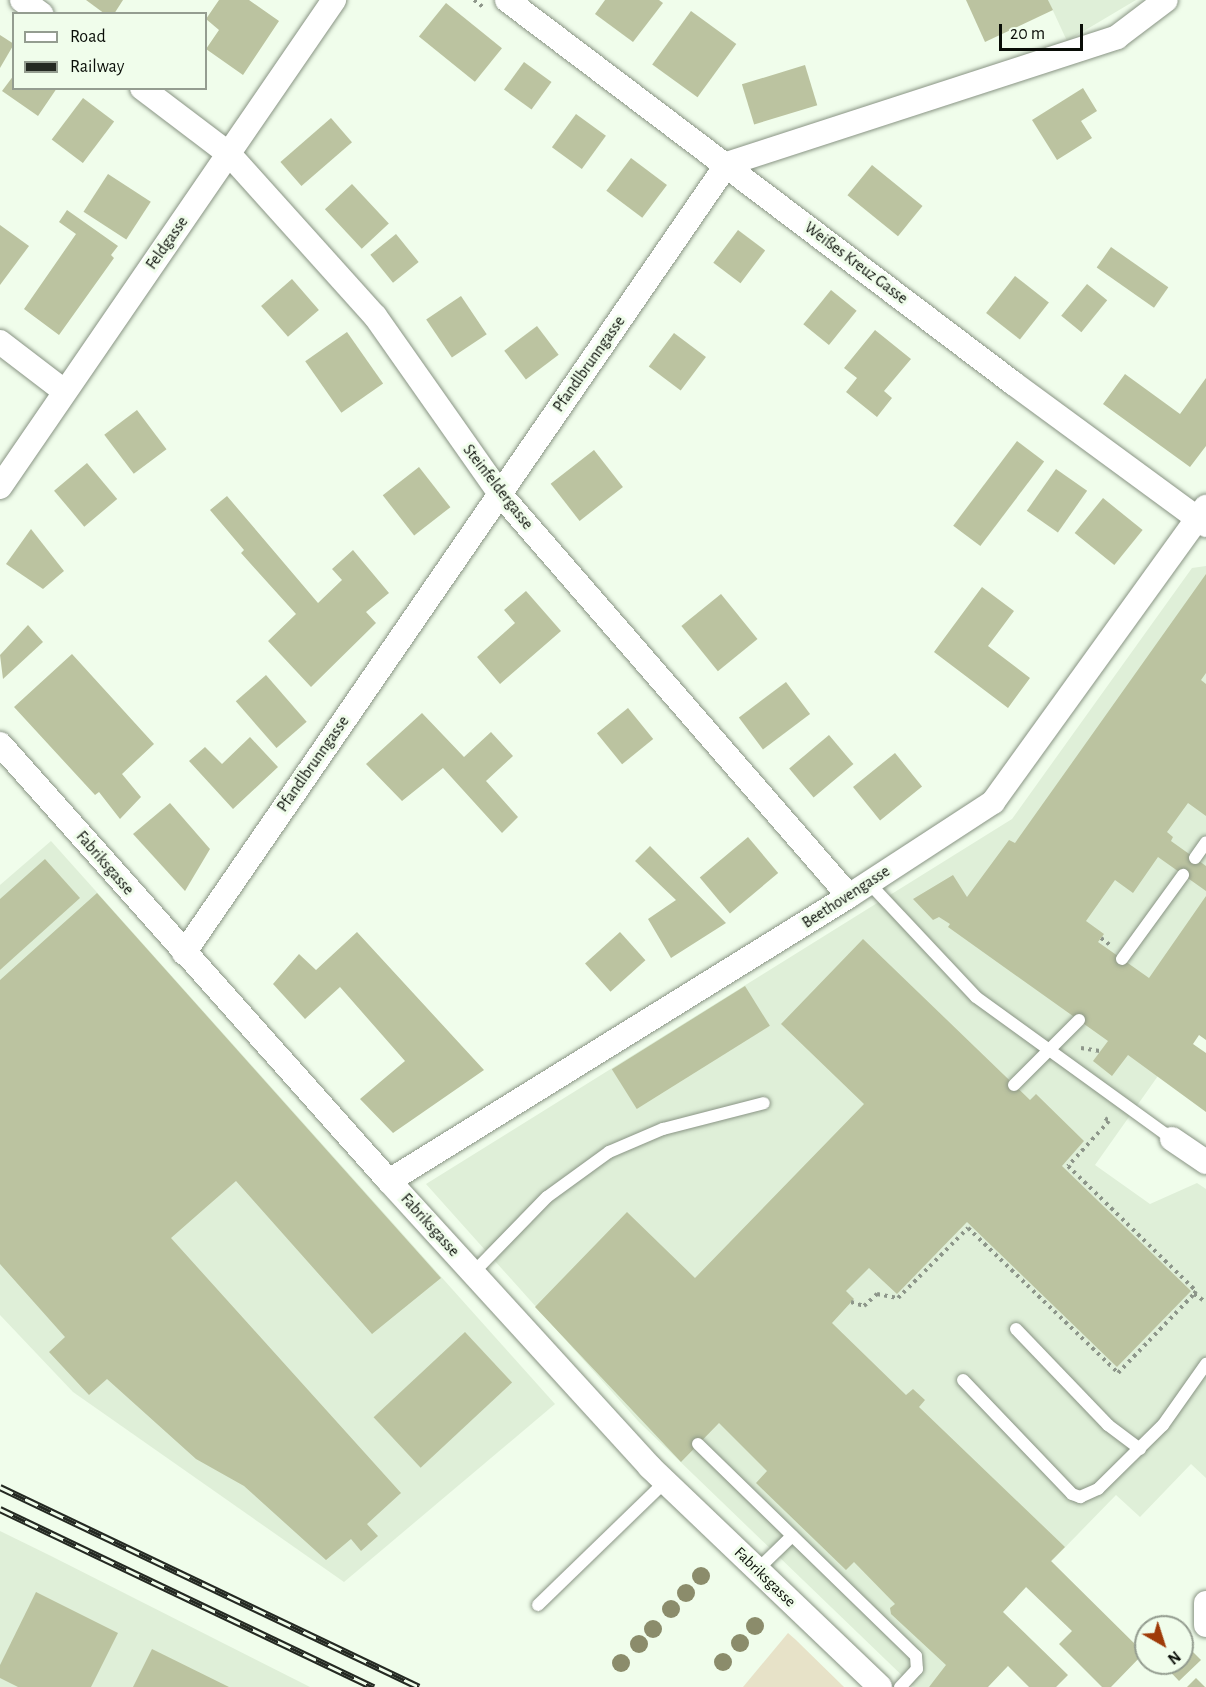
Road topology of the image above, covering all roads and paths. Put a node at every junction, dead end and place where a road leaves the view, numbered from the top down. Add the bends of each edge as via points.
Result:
1 (22, 0) edge
2 (334, 0) edge
3 (1166, 0) edge
4 (524, 4) edge
5 (37, 12) edge
6 (145, 90) edge
7 (229, 154) junction
8 (727, 164) junction
9 (0, 342) edge
10 (64, 390) junction
11 (0, 488) edge
12 (500, 494) junction
13 (1203, 517) edge
14 (0, 744) edge
15 (1206, 842) edge
16 (1195, 858) dead end
17 (1183, 875) dead end
18 (859, 890) junction
19 (184, 953) junction
20 (1122, 959) dead end
21 (1079, 1020) dead end
22 (1101, 1051) dead end
23 (1050, 1052) junction
24 (1062, 1061) junction
25 (1014, 1085) dead end
26 (764, 1104) dead end
27 (1101, 1113) dead end
28 (1172, 1139) joint
29 (1206, 1162) edge
30 (389, 1181) junction
31 (473, 1273) junction
32 (1194, 1294) junction
33 (851, 1302) dead end
34 (1206, 1302) edge
35 (1016, 1329) dead end
36 (1206, 1364) edge
37 (963, 1380) dead end
38 (698, 1444) dead end
39 (1140, 1449) junction
40 (665, 1482) junction
41 (792, 1536) junction
42 (757, 1570) junction
43 (1206, 1603) edge
44 (538, 1605) dead end
45 (1206, 1626) edge
46 (880, 1687) edge
47 (900, 1687) edge

1 - 5 street
2 - 7 street, Feldgasse
3 - 8 street via 1117,37
4 - 8 street, Weißes Kreuz Gasse
6 - 7 street, Steinfeldergasse
7 - 10 street, Feldgasse
7 - 12 street, Steinfeldergasse via 375,315
8 - 12 street, Pfandlbrunngasse
8 - 13 street, Weißes Kreuz Gasse via 1013,383
9 - 10 street
10 - 11 street, Feldgasse
12 - 18 street, Steinfeldergasse
12 - 19 street, Pfandlbrunngasse
13 - 18 street, Beethovengasse via 993,802
14 - 19 street, Fabriksgasse
15 - 16 lane
17 - 20 lane
18 - 23 lane via 976,997
18 - 30 street, Beethovengasse
19 - 30 street, Fabriksgasse
21 - 23 lane
22 - 24 path via 1082,1047
23 - 24 lane
23 - 25 lane
24 - 28 lane
26 - 31 lane via 663,1129 609,1152 547,1197
27 - 32 path via 1109,1121 1068,1166 1196,1291
28 - 29 street
30 - 31 street, Fabriksgasse
31 - 40 street, Fabriksgasse
32 - 33 path via 1118,1372 968,1228 898,1298 877,1294 864,1306
32 - 34 path
35 - 39 lane via 1108,1425
36 - 39 lane via 1163,1425
37 - 39 lane via 1072,1494 1080,1497 1098,1489
38 - 41 lane
40 - 42 street, Fabriksgasse
40 - 44 lane
41 - 42 lane
41 - 47 lane via 916,1656 917,1669
42 - 46 street, Fabriksgasse
43 - 45 street

